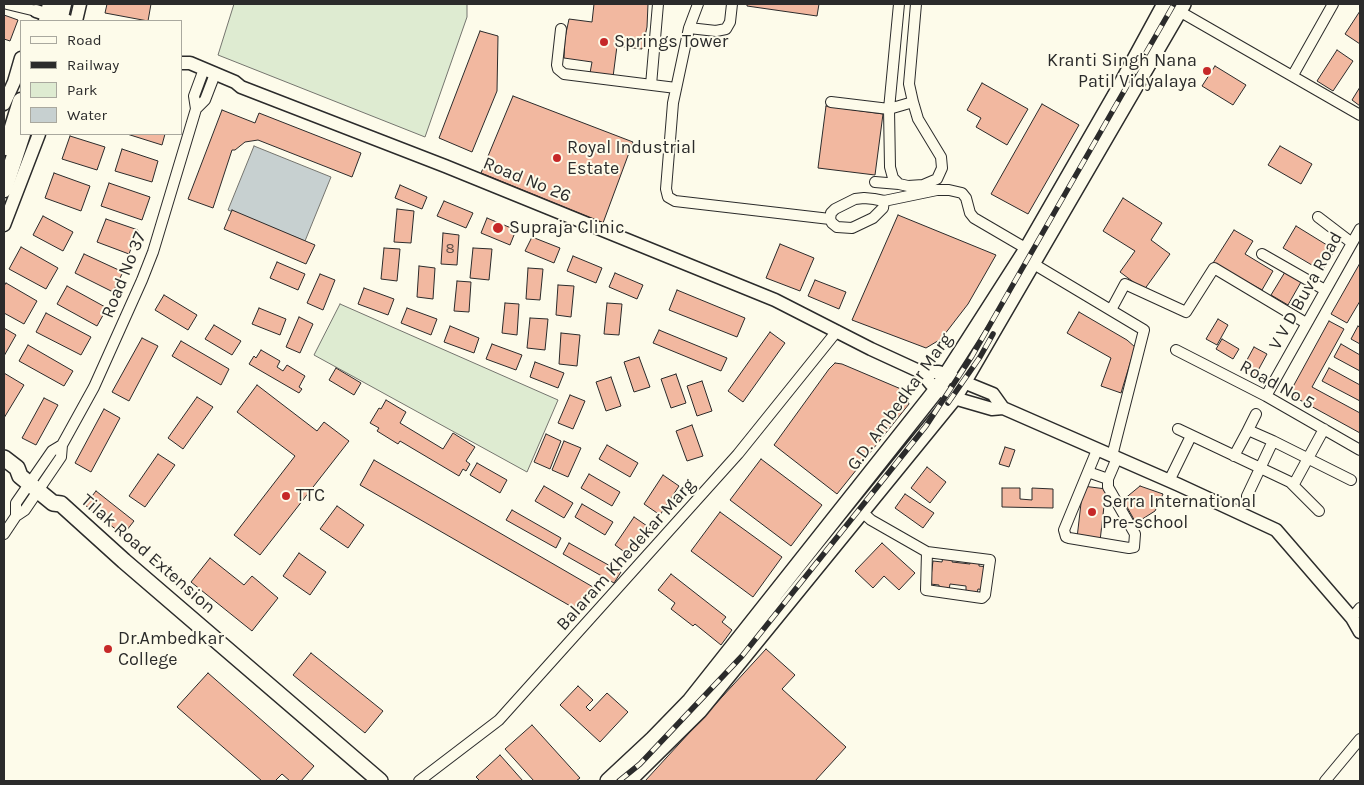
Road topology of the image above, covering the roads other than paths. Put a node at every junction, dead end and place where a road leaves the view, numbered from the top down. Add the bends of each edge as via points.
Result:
1 (7, 4) edge
2 (80, 4) edge
3 (658, 4) edge
4 (698, 4) edge
5 (732, 4) edge
6 (899, 4) edge
7 (916, 4) edge
8 (1165, 4) edge
9 (1333, 4) edge
10 (1181, 8) edge
11 (52, 15) edge
12 (688, 28) junction
13 (561, 29) dead end
14 (894, 55) junction
15 (911, 57) junction
16 (20, 61) edge
17 (182, 64) edge
18 (209, 75) junction
19 (1293, 75) junction
20 (651, 85) junction
21 (676, 88) junction
22 (1121, 99) junction
23 (831, 102) dead end
24 (912, 102) junction
25 (4, 104) edge
26 (20, 104) edge
27 (889, 109) junction
28 (1360, 115) edge
29 (22, 135) edge
30 (39, 135) edge
31 (4, 157) edge
32 (875, 179) dead end
33 (896, 181) junction
34 (4, 189) edge
35 (884, 201) junction
36 (1318, 217) dead end
37 (830, 219) junction
38 (4, 225) edge
39 (1360, 229) edge
40 (1352, 243) junction
41 (1262, 254) dead end
42 (1027, 256) junction
43 (1325, 290) junction
44 (1111, 310) junction
45 (1306, 323) junction
46 (837, 331) junction
47 (1176, 350) dead end
48 (921, 372) junction
49 (947, 375) junction
50 (964, 383) junction
51 (938, 388) junction
52 (1266, 396) junction
53 (954, 398) junction
54 (1003, 408) junction
55 (1256, 414) dead end
56 (1178, 429) dead end
57 (1324, 429) junction
58 (1248, 430) junction
59 (1191, 436) junction
60 (1273, 441) junction
61 (1097, 450) junction
62 (1360, 450) edge
63 (1234, 456) junction
64 (1115, 457) junction
65 (4, 458) edge
66 (1308, 458) junction
67 (1260, 469) junction
68 (1088, 472) junction
69 (1108, 479) junction
70 (1351, 480) dead end
71 (1170, 481) junction
72 (37, 483) junction
73 (1294, 484) junction
74 (1247, 496) dead end
75 (1319, 511) dead end
76 (854, 512) junction
77 (4, 534) edge
78 (927, 552) junction
79 (1360, 608) edge
80 (1352, 618) junction
81 (1360, 632) edge
82 (747, 639) junction
83 (1360, 738) edge
84 (380, 781) edge
85 (419, 781) edge
86 (608, 781) edge
87 (628, 781) edge
88 (1325, 781) edge

1 - 11 street
2 - 11 street
3 - 20 street
4 - 12 street
5 - 12 street via 726,28 716,31
6 - 14 street
7 - 15 street
8 - 22 main road, G.D. Ambedkar Marg
9 - 19 street
10 - 19 street
10 - 22 main road, G.D. Ambedkar Marg
12 - 21 street
13 - 20 street via 557,65 564,74
14 - 15 street
14 - 27 street
15 - 24 street via 909,84
16 - 25 street
17 - 18 street, Road No 26 via 190,63
18 - 46 street, Road No 26 via 235,82 775,300
18 - 72 street, Road No 37 via 205,100 196,108 142,280 94,387 62,445 52,451
19 - 28 street
20 - 21 street
21 - 37 street via 666,189 671,200
22 - 42 main road, G.D. Ambedkar Marg
23 - 27 street
24 - 27 street
24 - 33 street via 918,119 942,157 942,168 937,178 923,185 908,186
26 - 31 main road
27 - 33 street via 890,167
29 - 34 main road
30 - 38 street
32 - 33 street
35 - 37 street via 855,199 835,209
35 - 37 street via 883,208 873,218 852,228 837,226
35 - 42 street via 937,190 962,193 974,218
36 - 40 street
39 - 40 street, V V D Buva Road
40 - 43 street, V V D Buva Road
41 - 43 street
42 - 44 street
42 - 49 main road, G.D. Ambedkar Marg
42 - 50 main road, G.D. Ambedkar Marg
43 - 45 street, V V D Buva Road
44 - 45 street via 1125,284 1186,312 1214,268
44 - 64 street via 1144,330
45 - 52 street, V V D Buva Road
46 - 48 street, Road No 26
46 - 85 street, Balaram Khedekar Marg via 738,454 499,720
47 - 52 street, Road No 5
48 - 49 street
48 - 51 street, Road No 26
49 - 50 street
49 - 51 main road, G.D. Ambedkar Marg
50 - 53 main road, G.D. Ambedkar Marg
50 - 54 street via 993,394
51 - 53 street, Road No 26
51 - 76 main road, G.D. Ambedkar Marg
52 - 57 street, Road No 5
53 - 54 street, Road No 26 via 992,409
53 - 76 main road, G.D. Ambedkar Marg
54 - 61 street
55 - 58 street
56 - 59 street
57 - 62 street, Road No 5
57 - 66 street
58 - 60 street
58 - 63 street
59 - 63 street
59 - 71 street
60 - 66 street
60 - 67 street
61 - 64 street
61 - 68 street
63 - 67 street
64 - 69 street
64 - 71 street
65 - 72 main road, Tilak Road Extension via 17,468 20,476
66 - 70 street
66 - 73 street
67 - 73 street
67 - 74 street
68 - 69 street
68 - 69 street via 1064,530 1066,537 1132,548 1136,544 1135,534 1108,487
71 - 80 street via 1276,530
72 - 77 street, Road No 37 via 25,510 16,516
72 - 84 main road, Tilak Road Extension via 53,503 62,504
73 - 75 street
76 - 78 street
76 - 82 main road, G.D. Ambedkar Marg
78 - 78 street via 990,560 985,595 982,598 926,590
79 - 80 street
80 - 81 street
82 - 86 main road, G.D. Ambedkar Marg via 653,739
82 - 87 main road, G.D. Ambedkar Marg via 699,711
83 - 88 street

